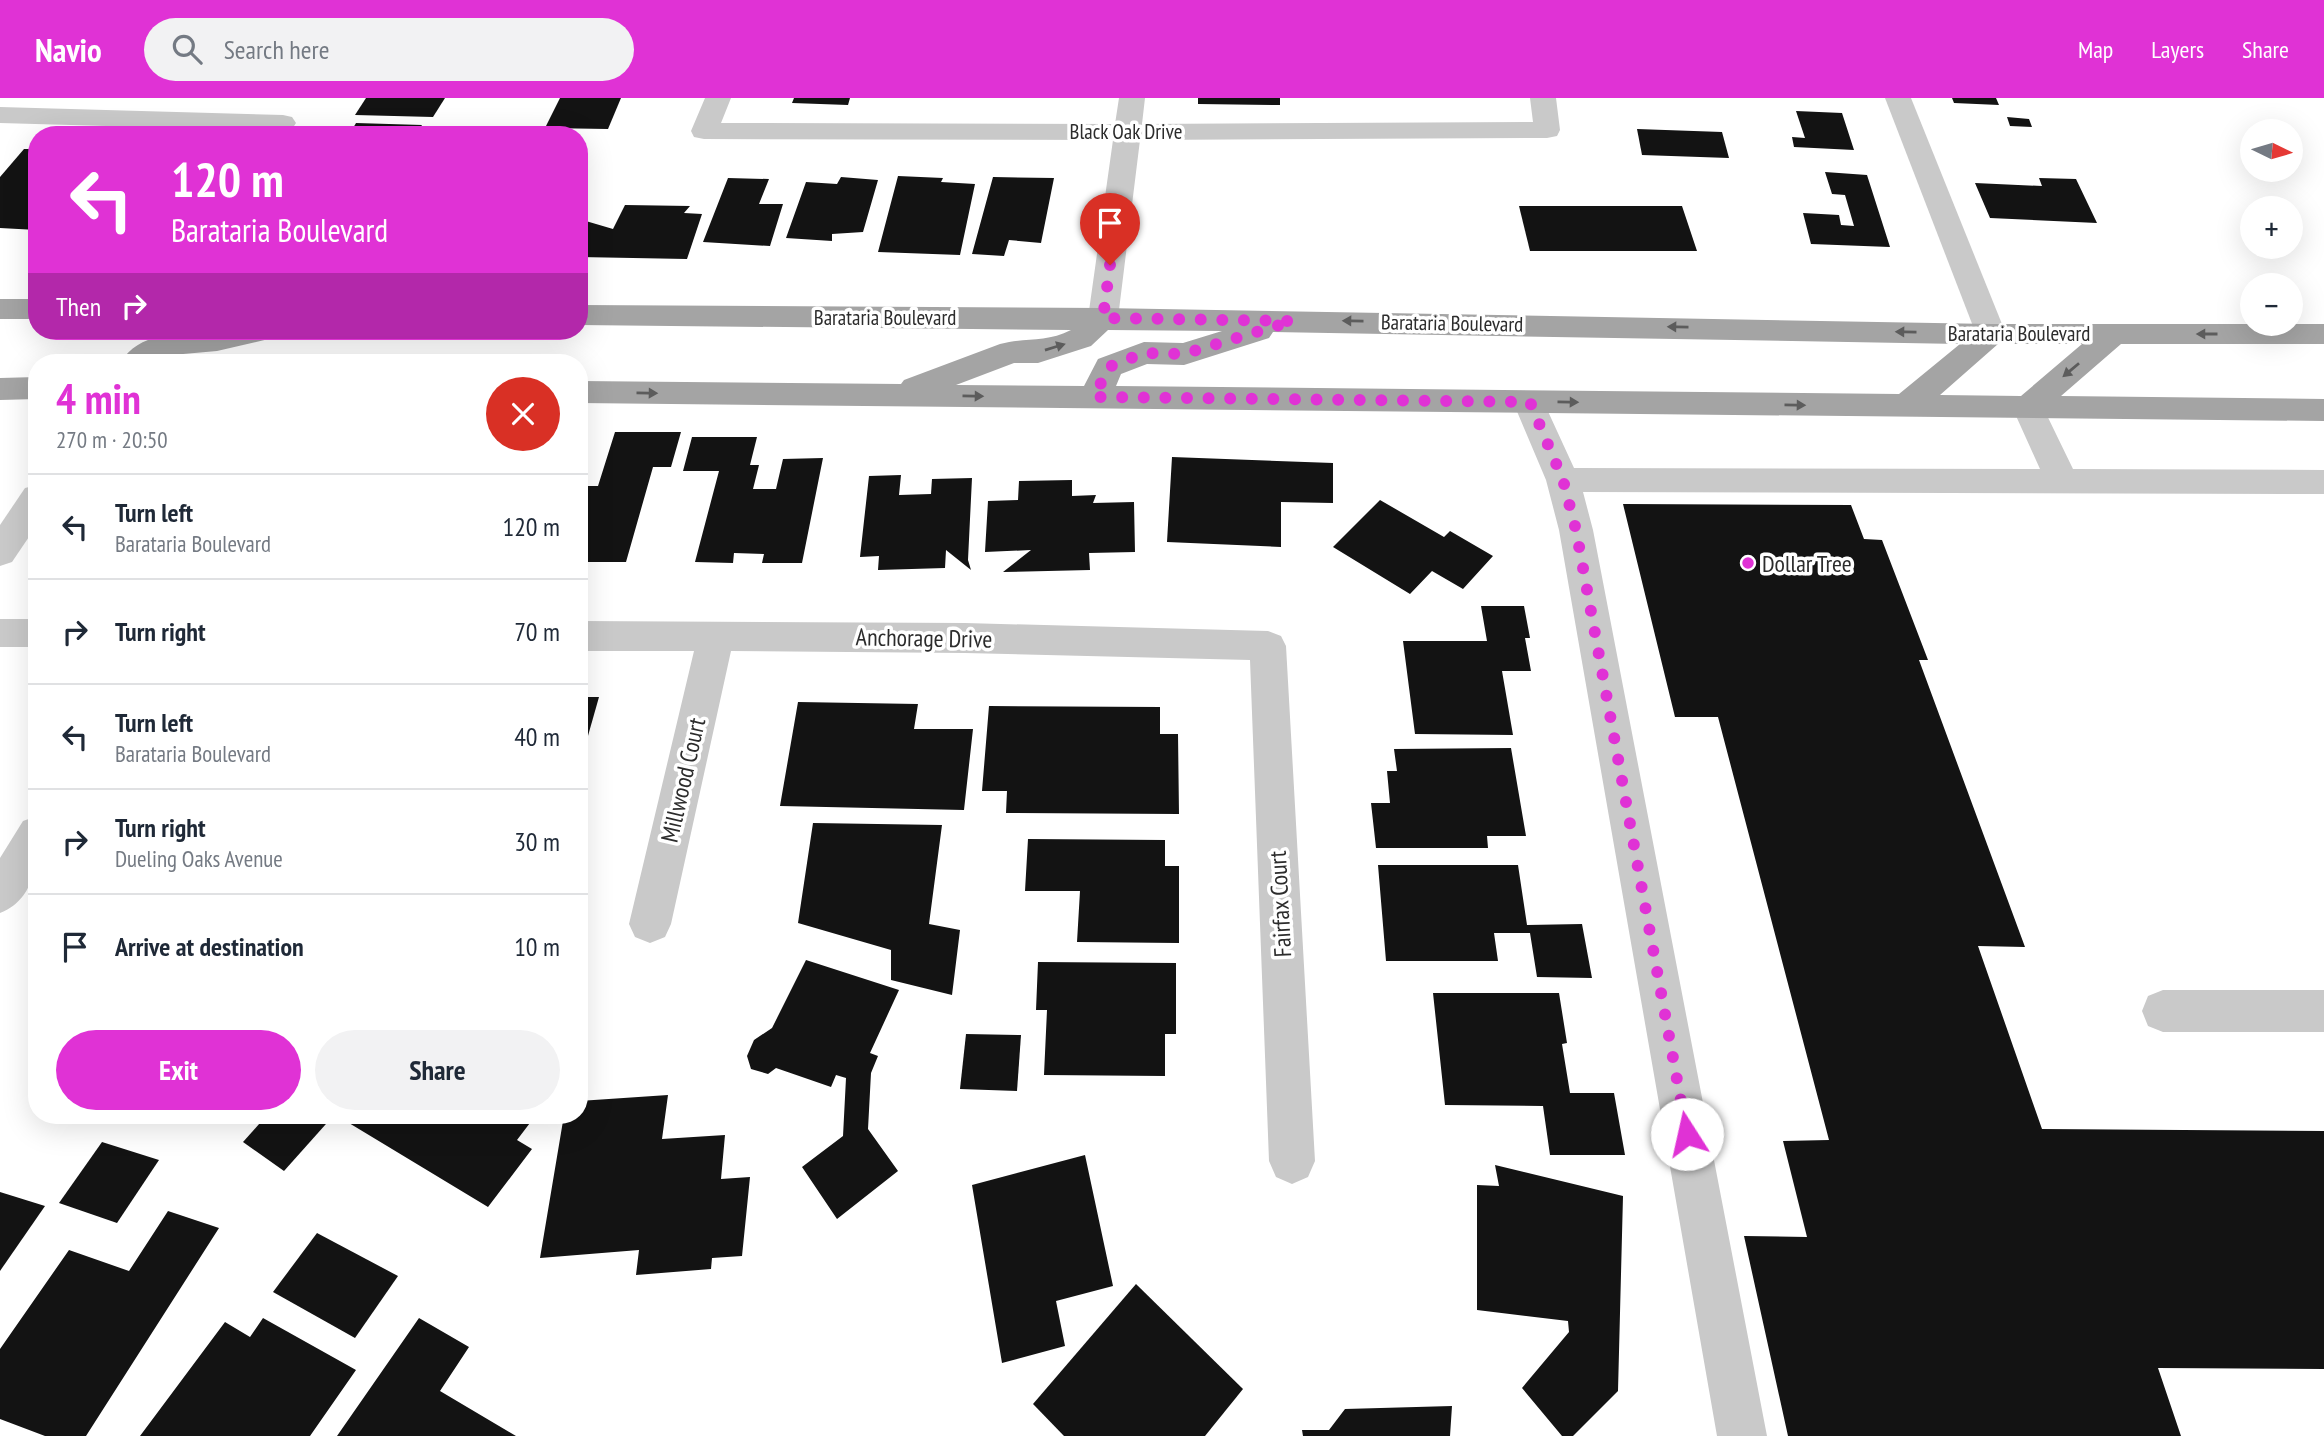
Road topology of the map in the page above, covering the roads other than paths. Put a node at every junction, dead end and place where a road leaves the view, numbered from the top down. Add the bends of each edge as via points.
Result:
1 (718, 98) edge
2 (1132, 98) edge
3 (1543, 98) edge
4 (1898, 98) edge
5 (0, 115) edge
6 (284, 121) edge
7 (1128, 131) junction
8 (0, 309) edge
9 (28, 309) edge
10 (588, 314) edge
11 (1103, 318) junction
12 (1293, 321) junction
13 (1991, 334) junction
14 (2114, 334) junction
15 (2324, 334) edge
16 (217, 340) edge
17 (146, 354) edge
18 (28, 388) edge
19 (0, 389) edge
20 (588, 392) edge
21 (897, 395) junction
22 (1094, 397) junction
23 (1530, 402) junction
24 (1906, 406) junction
25 (2028, 407) junction
26 (2324, 410) edge
27 (1563, 480) junction
28 (2063, 482) junction
29 (2324, 482) edge
30 (28, 511) edge
31 (0, 553) edge
32 (0, 633) edge
33 (28, 633) edge
34 (588, 636) edge
35 (716, 636) junction
36 (1268, 646) joint
37 (28, 849) edge
38 (0, 894) edge
39 (650, 924) dead end
40 (2163, 1011) dead end
41 (2324, 1011) edge
42 (1292, 1161) dead end
43 (1742, 1436) edge

1 - 7 street, Black Oak Drive via 704,131
2 - 7 street
3 - 7 street, Black Oak Drive via 1547,130
4 - 13 street
5 - 6 street
7 - 11 street
8 - 9 main road
10 - 11 main road, Barataria Boulevard
11 - 12 main road, Barataria Boulevard
21 -> 11 main road via 1011,352 1038,352 1080,339
13 -> 12 main road, Barataria Boulevard
12 - 22 main road via 1184,354 1144,353 1109,367
13 - 14 main road, Barataria Boulevard
13 - 24 main road
15 -> 14 main road, Barataria Boulevard
14 -> 25 main road
16 - 17 main road via 180,341
18 - 19 main road
20 -> 21 main road
21 -> 22 main road
22 - 23 main road
23 -> 24 main road
23 - 27 street
24 - 25 main road
25 - 26 main road
25 - 28 street
27 - 28 street
27 - 43 street via 1579,543
28 - 29 street
30 - 31 street
32 - 33 street
34 - 35 street, Anchorage Drive
35 - 36 street, Anchorage Drive
35 - 39 street, Millwood Court
36 - 42 street, Fairfax Court
37 - 38 street
40 - 41 street

